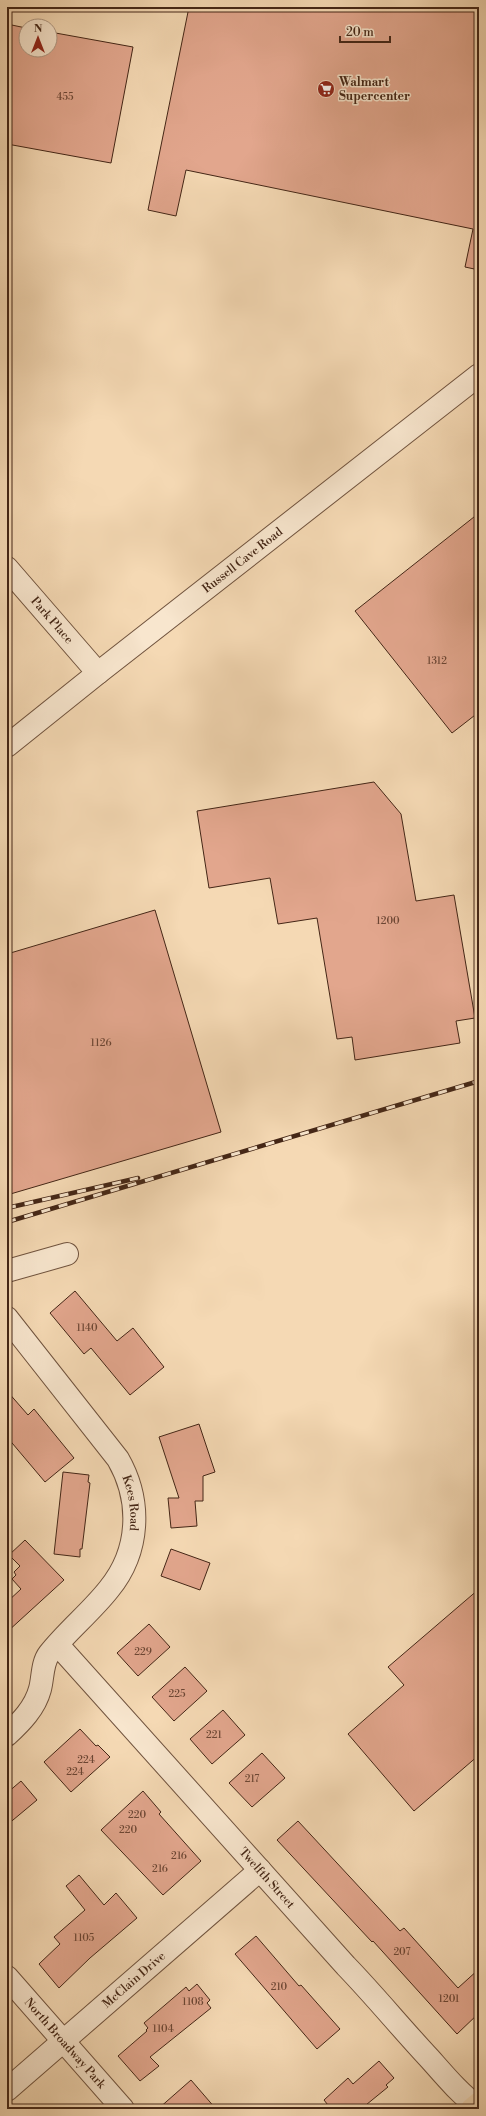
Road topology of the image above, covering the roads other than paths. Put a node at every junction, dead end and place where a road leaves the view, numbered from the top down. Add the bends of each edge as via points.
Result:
1 (479, 375) edge
2 (7, 568) edge
3 (98, 673) junction
4 (7, 746) edge
5 (67, 1254) dead end
6 (7, 1271) edge
7 (7, 1318) edge
8 (58, 1645) junction
9 (7, 1734) edge
10 (260, 1870) junction
11 (7, 1977) edge
12 (62, 2042) junction
13 (7, 2090) edge
14 (476, 2106) edge
15 (123, 2109) edge

1 - 3 street, Russell Cave Road
2 - 3 street, Park Place
3 - 4 street, Russell Cave Road
5 - 6 street
7 - 8 street, Kees Road via 118,1459 132,1490 135,1527 131,1548 123,1568 110,1589
8 - 9 street, Kees Road via 48,1655 37,1700 20,1723
8 - 10 street, Twelfth Street
10 - 12 street, McClain Drive
10 - 14 street, Twelfth Street via 454,2086
11 - 12 street, North Broadway Park
12 - 13 street, McClain Drive
12 - 15 street, North Broadway Park

